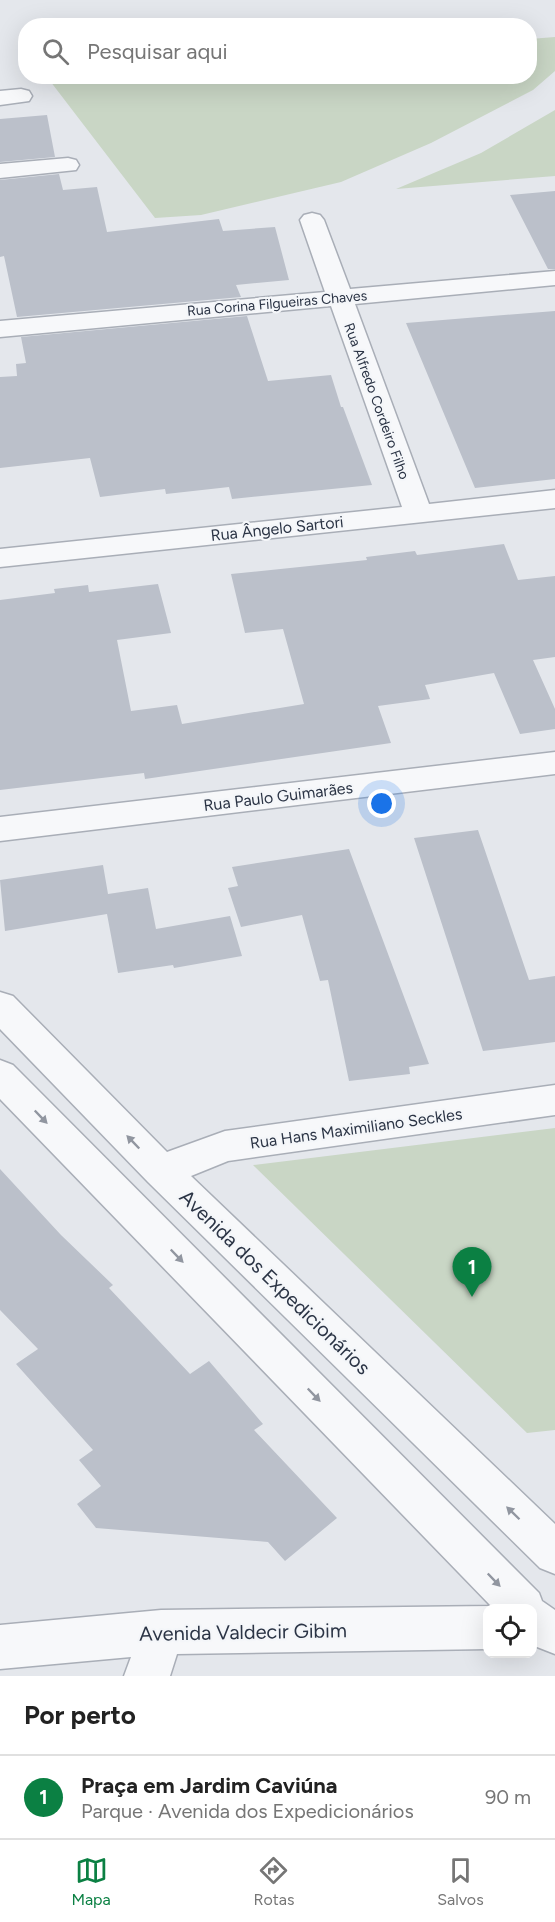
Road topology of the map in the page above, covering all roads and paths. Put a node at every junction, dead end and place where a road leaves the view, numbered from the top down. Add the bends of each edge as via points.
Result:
1 (68, 165) dead end
2 (0, 171) edge
3 (312, 220) dead end
4 (555, 278) edge
5 (339, 297) junction
6 (0, 329) edge
7 (555, 499) edge
8 (418, 513) junction
9 (0, 558) edge
10 (555, 763) edge
11 (0, 829) edge
12 (0, 1006) edge
13 (0, 1075) edge
14 (555, 1100) edge
15 (160, 1171) junction
16 (555, 1553) edge
17 (540, 1623) edge
18 (483, 1627) edge
19 (161, 1632) junction
20 (0, 1647) edge
21 (147, 1676) edge

1 - 2 street
3 - 5 street, Rua Alfredo Cordeiro Filho
4 - 5 street, Rua Corina Filgueiras Chaves
5 - 6 street, Rua Corina Filgueiras Chaves
5 - 8 street, Rua Alfredo Cordeiro Filho
7 - 8 street, Rua Ângelo Sartori
8 - 9 street, Rua Ângelo Sartori
10 - 11 street, Rua Paulo Guimarães
15 -> 12 street, Avenida dos Expedicionários
13 -> 17 street
14 - 15 street, Rua Hans Maximiliano Seckles via 225,1146
16 -> 15 street, Avenida dos Expedicionários
18 - 19 street, Avenida Valdecir Gibim
19 - 20 street, Avenida Valdecir Gibim
19 - 21 street

